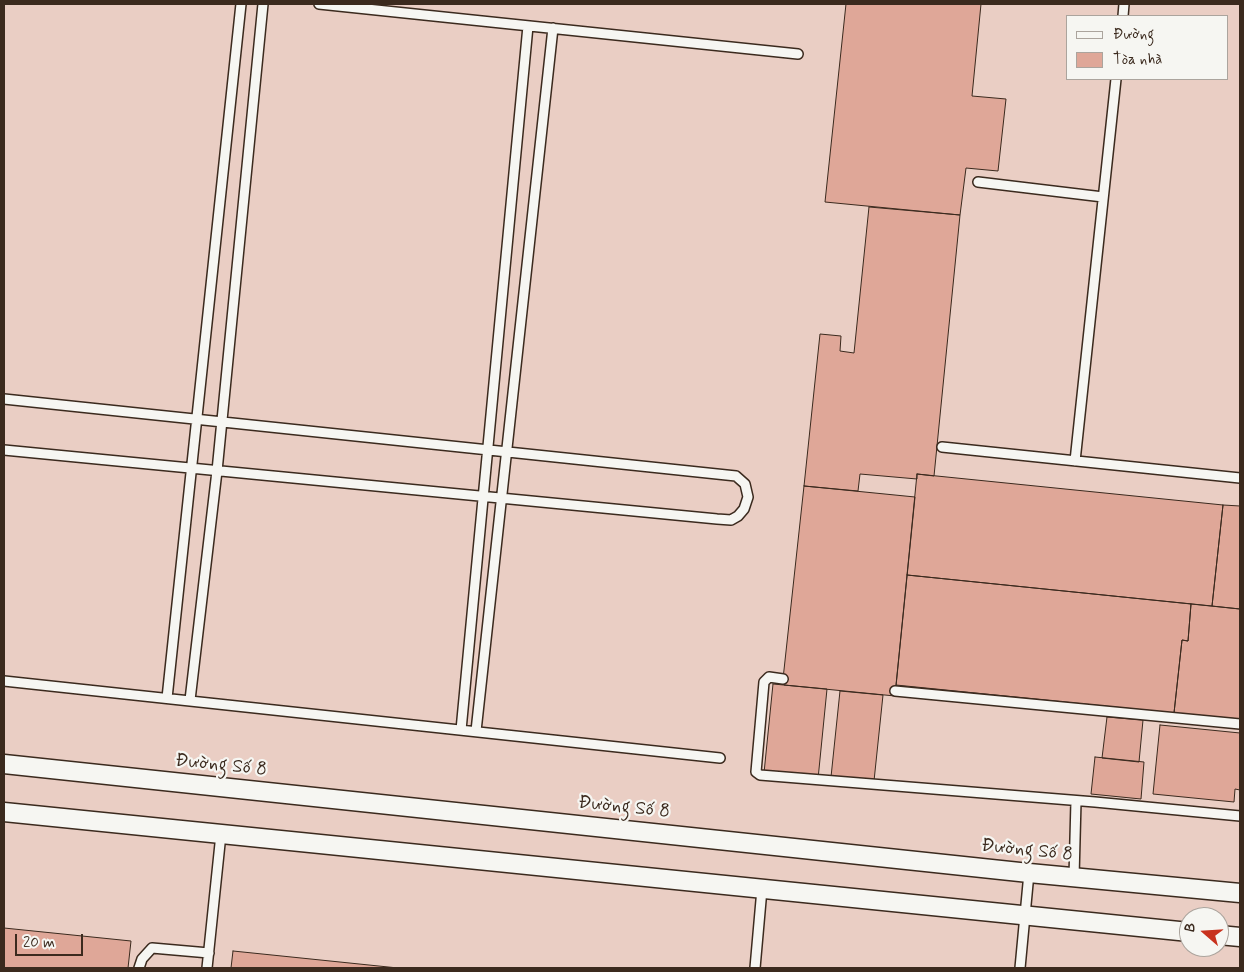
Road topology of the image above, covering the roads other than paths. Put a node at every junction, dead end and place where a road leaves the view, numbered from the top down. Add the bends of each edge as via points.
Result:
1 (241, 4) edge
2 (263, 4) edge
3 (320, 4) edge
4 (528, 26) junction
5 (553, 28) junction
6 (798, 54) dead end
7 (1116, 80) edge
8 (978, 182) dead end
9 (1103, 197) junction
10 (4, 399) edge
11 (196, 419) junction
12 (222, 422) junction
13 (942, 446) dead end
14 (4, 450) edge
15 (488, 450) junction
16 (507, 452) junction
17 (1074, 461) junction
18 (191, 468) junction
19 (217, 471) junction
20 (1240, 478) edge
21 (483, 496) junction
22 (502, 498) junction
23 (783, 679) dead end
24 (4, 681) edge
25 (895, 691) dead end
26 (167, 698) junction
27 (190, 700) junction
28 (1240, 724) edge
29 (461, 730) junction
30 (476, 731) junction
31 (720, 758) dead end
32 (4, 764) edge
33 (1076, 801) junction
34 (4, 812) edge
35 (1240, 816) edge
36 (221, 834) junction
37 (1029, 873) junction
38 (1074, 877) junction
39 (762, 888) junction
40 (1240, 893) edge
41 (1025, 915) junction
42 (1179, 931) edge
43 (209, 953) junction
44 (139, 968) edge
45 (207, 968) edge
46 (755, 968) edge
47 (1020, 968) edge

1 - 11 lane
2 - 12 lane
3 - 4 lane
4 - 5 lane
4 - 15 lane
5 - 6 lane
5 - 16 lane
7 - 9 lane
8 - 9 lane
9 - 17 lane
10 - 11 lane
11 - 12 lane
11 - 18 lane
12 - 15 lane
12 - 19 lane
13 - 17 lane
14 - 18 lane
15 - 16 lane
15 - 21 lane
16 - 22 lane
16 - 22 lane via 736,476 745,484 748,497 744,510 731,520
17 - 20 lane
18 - 19 lane
18 - 26 lane
19 - 21 lane
19 - 27 lane
21 - 22 lane
21 - 29 lane
22 - 30 lane
23 - 33 lane via 769,677 764,682 756,772 760,775
24 - 26 lane
25 - 28 lane
26 - 27 lane
27 - 29 lane
29 - 30 lane
30 - 31 lane
32 - 37 street, Đường Số 8
33 - 35 lane
33 - 38 lane
34 - 36 street
36 - 39 street
36 - 43 lane
37 - 38 street, Đường Số 8
37 - 41 lane
38 - 40 street, Đường Số 8
39 - 41 street
39 - 46 lane
41 - 42 street
41 - 47 lane
43 - 44 lane via 152,948
43 - 45 lane

